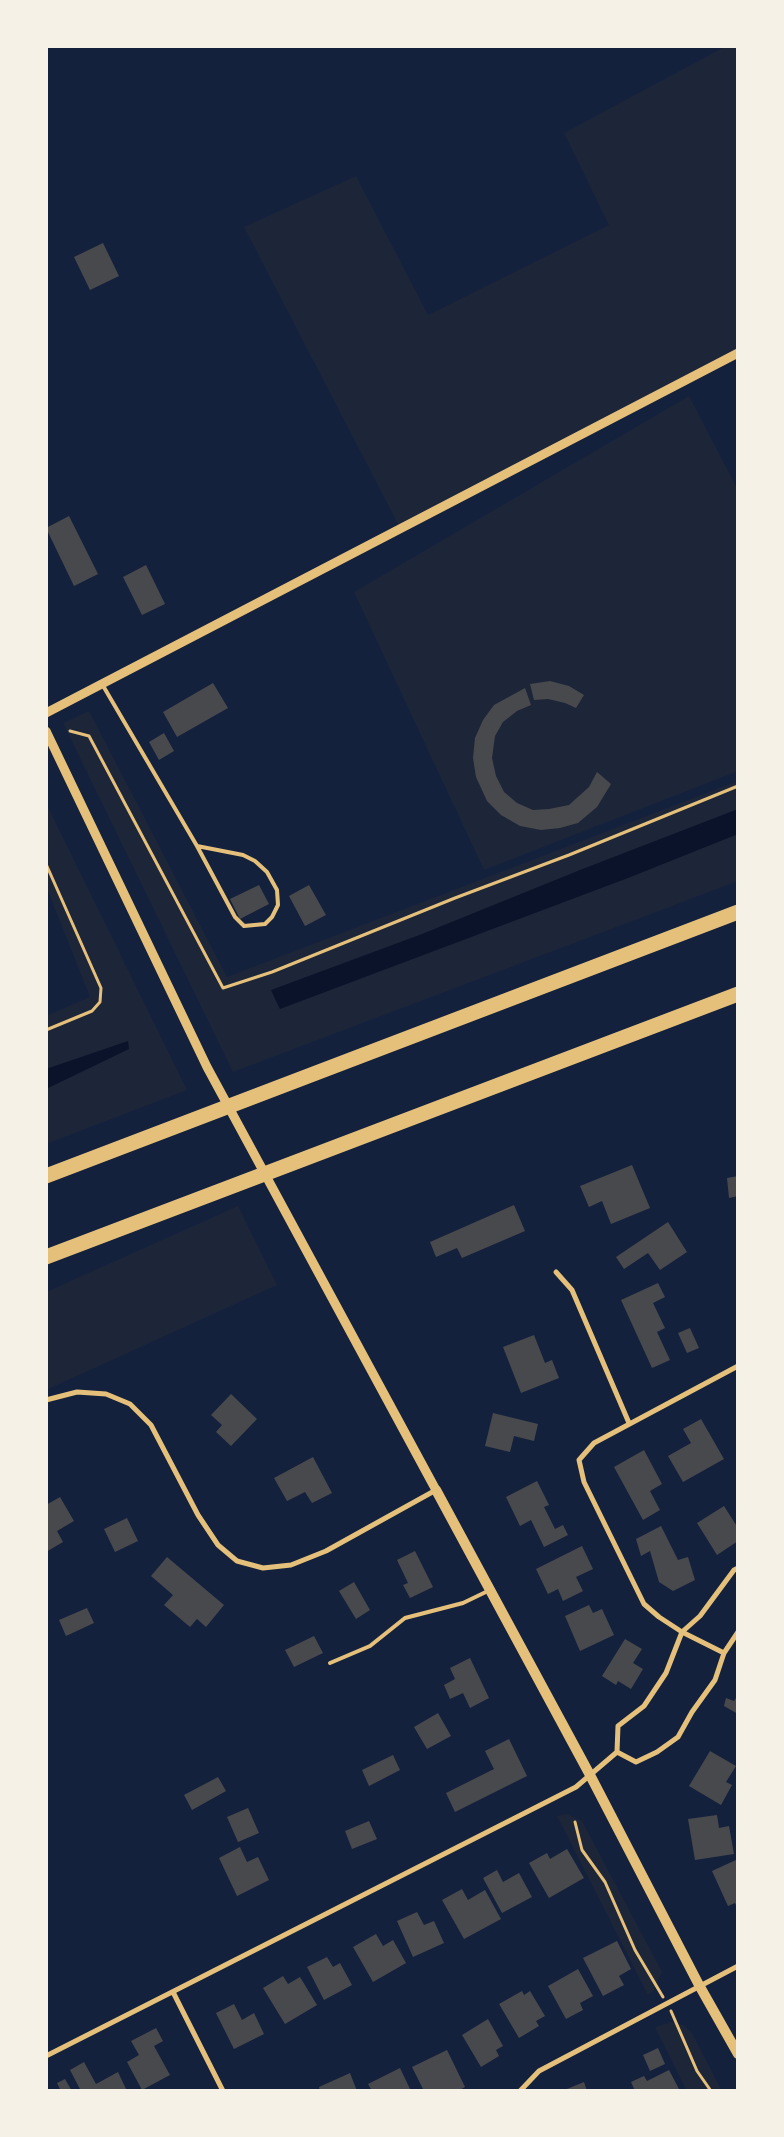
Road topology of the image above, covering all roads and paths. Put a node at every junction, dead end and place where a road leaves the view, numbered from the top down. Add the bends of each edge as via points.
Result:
1 (738, 352) edge
2 (102, 684) junction
3 (46, 713) edge
4 (46, 731) edge
5 (70, 731) dead end
6 (738, 786) edge
7 (197, 846) junction
8 (46, 864) edge
9 (738, 912) edge
10 (738, 994) edge
11 (46, 1030) edge
12 (46, 1176) edge
13 (46, 1257) edge
14 (556, 1272) dead end
15 (738, 1366) edge
16 (46, 1400) edge
17 (629, 1423) junction
18 (436, 1490) junction
19 (738, 1568) edge
20 (490, 1590) junction
21 (682, 1632) junction
22 (738, 1632) edge
23 (724, 1653) junction
24 (330, 1664) dead end
25 (617, 1752) junction
26 (590, 1775) junction
27 (575, 1822) dead end
28 (738, 1966) edge
29 (699, 1985) junction
30 (173, 1992) junction
31 (666, 2003) junction
32 (738, 2054) edge
33 (46, 2056) edge
34 (223, 2091) edge
35 (520, 2091) edge
36 (711, 2091) edge

1 - 2 street
2 - 3 street
2 - 7 lane
4 - 18 street via 208,1067
5 - 6 path via 89,736 223,988 272,972
7 - 7 lane via 234,917 244,926 265,924 278,905 277,890 267,872 243,855
8 - 11 path via 101,988 100,1002 92,1011
9 - 12 highway
10 - 13 highway
14 - 17 street via 572,1290
15 - 17 street
16 - 18 street via 77,1392 106,1394 130,1404 151,1425 198,1515 218,1545 237,1560 263,1568 291,1565 326,1551
17 - 21 street via 594,1444 579,1460 584,1482 644,1604
18 - 20 main road
19 - 21 street via 700,1616
20 - 24 lane via 464,1603 405,1618 370,1646
20 - 26 main road
21 - 23 street
21 - 25 street via 666,1673 650,1698 618,1726
22 - 23 street
23 - 25 street via 715,1680 678,1737 636,1762
25 - 26 street
26 - 29 main road
26 - 30 street via 576,1787
27 - 31 path via 582,1850 604,1882 635,1950
28 - 29 street
29 - 31 street
29 - 32 main road
30 - 33 street
30 - 34 street
31 - 35 street via 538,2071
31 - 36 path via 697,2071

